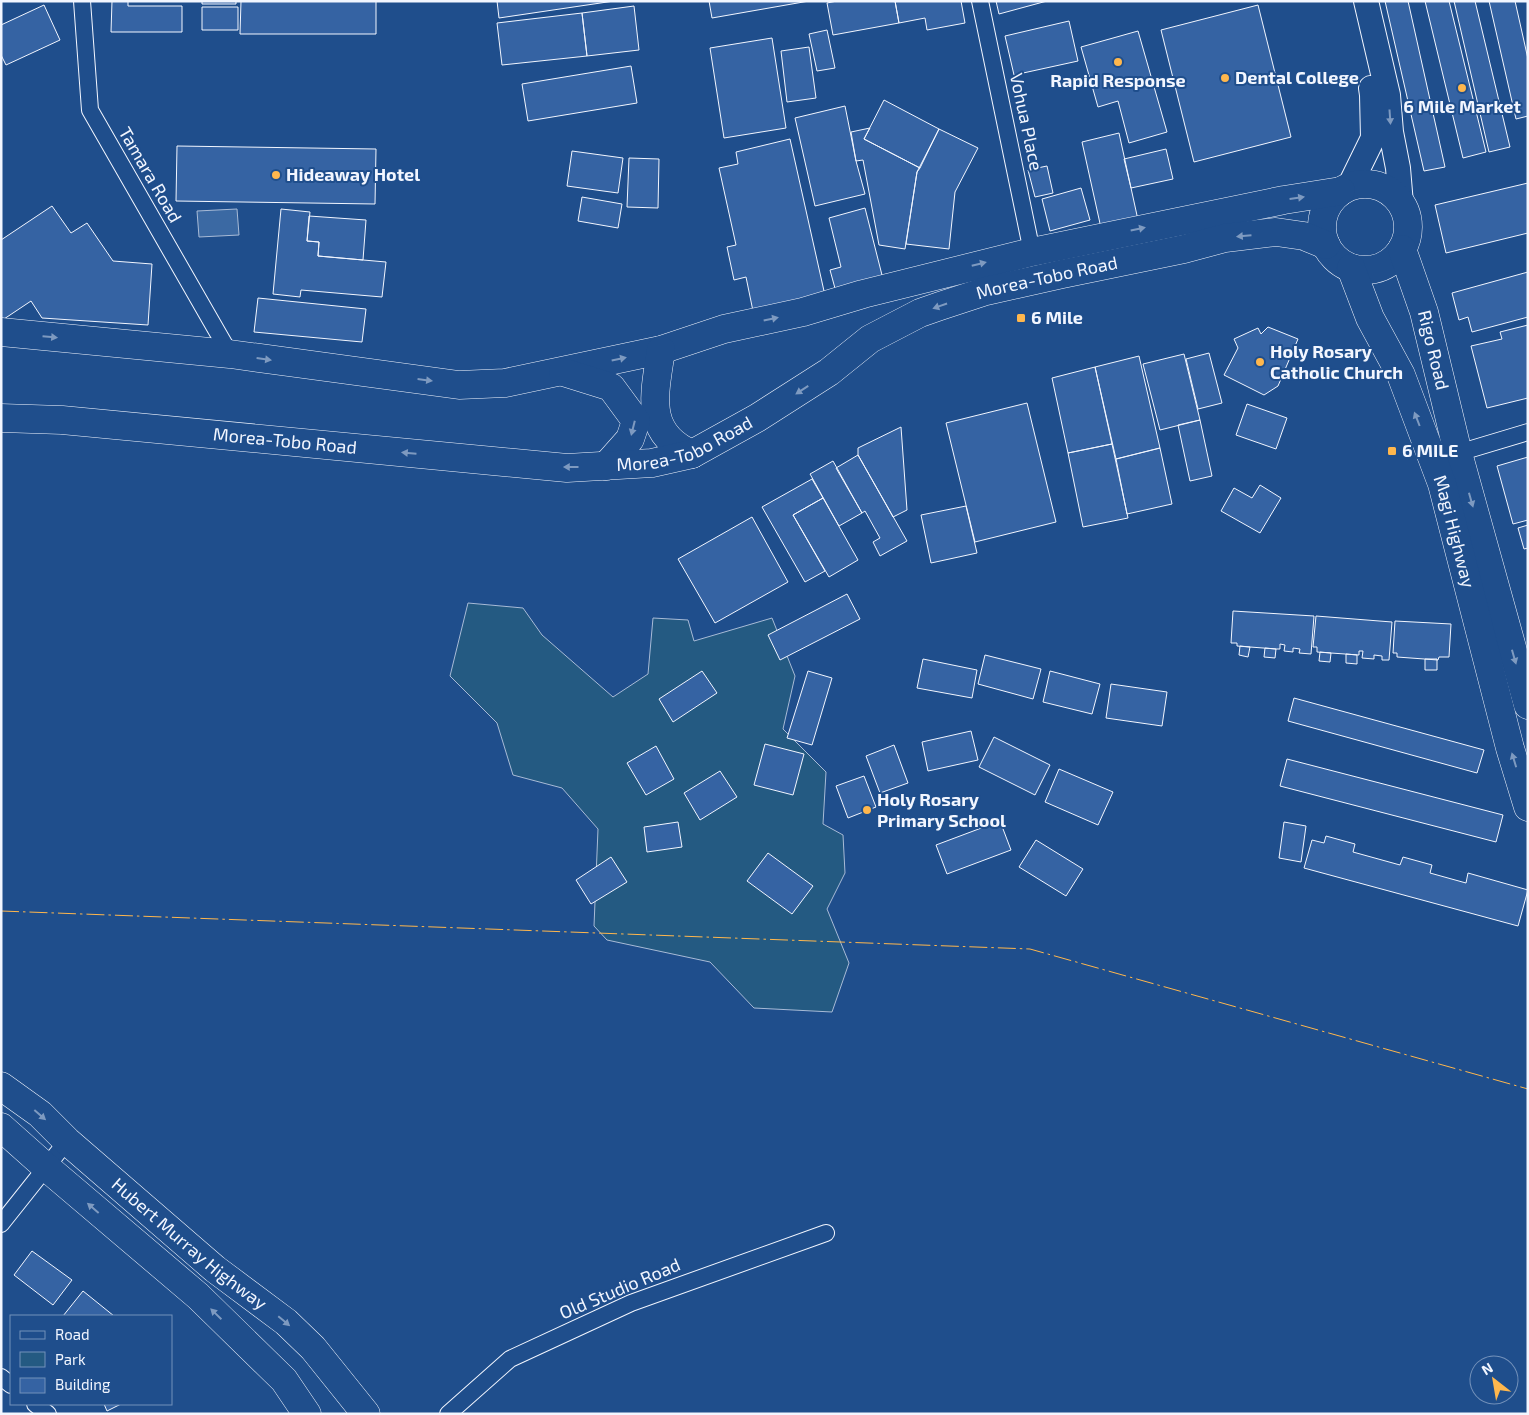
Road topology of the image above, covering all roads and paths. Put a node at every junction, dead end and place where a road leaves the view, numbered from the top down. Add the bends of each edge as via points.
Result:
1 (82, 1) edge
2 (980, 1) edge
3 (1349, 1) edge
4 (1366, 1) edge
5 (1345, 188) junction
6 (1401, 204) junction
7 (1326, 245) junction
8 (1402, 249) junction
9 (1032, 252) junction
10 (1350, 268) junction
11 (830, 305) junction
12 (1, 332) edge
13 (870, 339) junction
14 (661, 350) junction
15 (230, 354) junction
16 (562, 371) junction
17 (1, 418) edge
18 (1528, 432) edge
19 (1458, 453) junction
20 (692, 454) junction
21 (606, 466) junction
22 (1528, 705) edge
23 (1528, 807) edge
24 (1, 1086) edge
25 (1, 1127) edge
26 (67, 1141) junction
27 (46, 1167) junction
28 (1, 1224) edge
29 (826, 1233) dead end
30 (36, 1405) edge
31 (48, 1414) edge
32 (308, 1414) edge
33 (366, 1414) edge
34 (448, 1414) edge

1 - 15 street, Tamara Road via 90,110
2 - 9 street, Vohua Place
3 - 5 main road via 1372,95 1374,121 1373,138
4 -> 6 main road via 1388,95
5 - 6 highway via 1367,184 1381,187
5 - 7 highway via 1324,212 1322,226
9 -> 5 highway, Morea-Tobo Road
6 - 8 highway via 1408,220 1408,235
7 - 10 highway via 1338,261
7 -> 13 highway, Morea-Tobo Road via 1304,236 1276,232 1225,238 1184,250 986,291 920,313
8 - 10 highway via 1380,268
8 - 19 highway, Rigo Road via 1424,312
11 -> 9 highway, Morea-Tobo Road
23 -> 10 highway, Magi Highway via 1442,484 1401,375 1370,318
11 - 13 highway via 863,311 871,321
14 -> 11 highway, Morea-Tobo Road via 724,330
12 -> 15 highway, Morea-Tobo Road
13 -> 20 highway, Morea-Tobo Road via 829,372
16 -> 14 highway, Morea-Tobo Road
14 - 20 highway via 654,403 657,419 666,437
15 -> 16 highway, Morea-Tobo Road via 459,385 505,383
16 -> 21 highway via 611,387 636,421 630,439
21 -> 17 highway, Morea-Tobo Road via 567,468 62,420
18 - 19 street
19 -> 22 highway, Magi Highway
20 - 21 highway, Morea-Tobo Road via 652,463
24 -> 26 highway, Hubert Murray Highway via 40,1114
25 - 27 highway, Hubert Murray Highway
26 - 27 street
26 -> 33 highway, Hubert Murray Highway via 215,1269 286,1322 313,1348
27 - 28 street
32 -> 27 highway, Hubert Murray Highway via 284,1380 198,1296
29 - 34 street, Old Studio Road via 631,1302 510,1359
30 - 31 street

